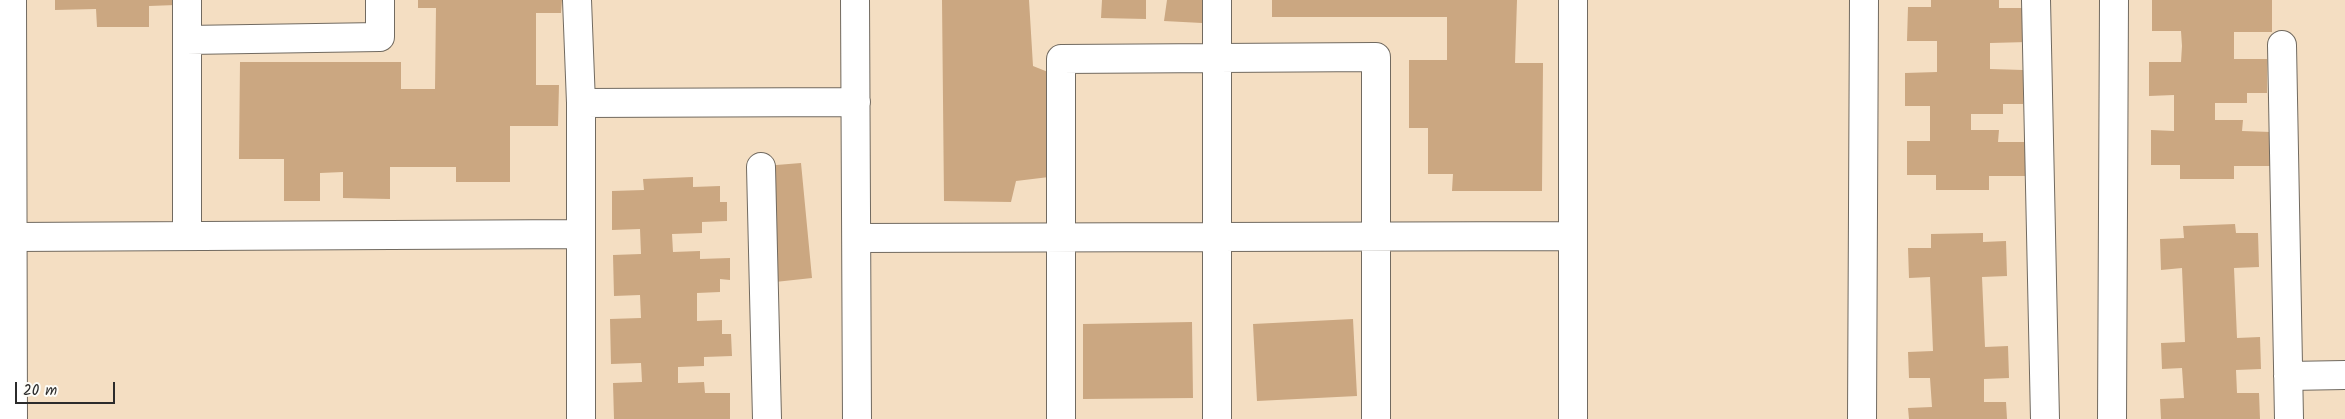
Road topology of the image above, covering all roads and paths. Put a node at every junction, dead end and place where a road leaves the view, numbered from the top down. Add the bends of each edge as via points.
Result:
1 (12, 0) edge
2 (187, 0) edge
3 (380, 0) edge
4 (577, 0) edge
5 (855, 0) edge
6 (1217, 0) edge
7 (1573, 0) edge
8 (1864, 0) edge
9 (2036, 0) edge
10 (2114, 0) edge
11 (187, 40) junction
12 (2282, 45) dead end
13 (1217, 58) junction
14 (856, 102) junction
15 (581, 103) junction
16 (761, 167) dead end
17 (580, 234) junction
18 (187, 236) junction
19 (1573, 236) junction
20 (13, 237) junction
21 (1217, 237) junction
22 (1376, 237) junction
23 (857, 238) junction
24 (1061, 238) junction
25 (2345, 374) edge
26 (2288, 376) junction
27 (13, 419) edge
28 (581, 419) edge
29 (767, 419) edge
30 (857, 419) edge
31 (1061, 419) edge
32 (1217, 419) edge
33 (1376, 419) edge
34 (1573, 419) edge
35 (1862, 419) edge
36 (2045, 419) edge
37 (2112, 419) edge
38 (2289, 419) edge

1 - 20 street
2 - 11 street
3 - 11 street via 380,37
4 - 15 street
5 - 14 street
6 - 13 street
7 - 19 street
8 - 35 street
9 - 36 street
10 - 37 street
11 - 18 street
12 - 26 street
13 - 21 street
13 - 22 street via 1376,58
13 - 24 street via 1061,59
14 - 15 street
14 - 23 street
15 - 17 street
16 - 29 street
17 - 18 street
17 - 28 street
18 - 20 street
19 - 22 street
19 - 34 street
20 - 27 street
21 - 22 street
21 - 24 street
21 - 32 street
22 - 33 street
23 - 24 street
23 - 30 street
24 - 31 street
25 - 26 street
26 - 38 street

